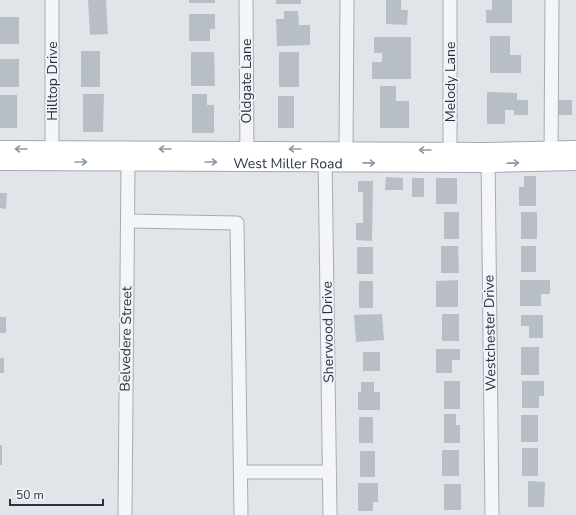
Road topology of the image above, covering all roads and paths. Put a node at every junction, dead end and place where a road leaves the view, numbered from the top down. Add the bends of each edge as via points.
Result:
1 (52, 0) edge
2 (246, 0) edge
3 (347, 0) edge
4 (450, 0) edge
5 (552, 0) edge
6 (0, 149) edge
7 (346, 149) junction
8 (576, 149) edge
9 (52, 156) junction
10 (247, 156) junction
11 (325, 156) junction
12 (551, 156) junction
13 (450, 157) junction
14 (488, 157) junction
15 (0, 162) edge
16 (128, 162) junction
17 (576, 162) edge
18 (128, 221) junction
19 (242, 472) junction
20 (330, 472) junction
21 (125, 515) edge
22 (241, 515) edge
23 (330, 515) edge
24 (492, 515) edge

1 - 9 street, Hilltop Drive
2 - 10 street, Oldgate Lane
3 - 7 street
4 - 13 street, Melody Lane
5 - 12 street
9 -> 6 main road, West Miller Road
7 - 11 main road, West Miller Road
13 -> 7 main road, West Miller Road
8 - 12 main road, West Miller Road
10 -> 9 main road, West Miller Road
9 - 15 main road, West Miller Road
9 -> 16 main road, West Miller Road
10 - 11 main road, West Miller Road
16 -> 10 main road, West Miller Road
11 -> 13 main road, West Miller Road
11 - 20 street, Sherwood Drive
12 - 14 main road, West Miller Road
12 - 17 main road, West Miller Road
13 - 14 main road, West Miller Road
14 - 24 street, Westchester Drive
16 - 18 street, Belvedere Street
18 - 19 street via 237,223
18 - 21 street, Belvedere Street
19 - 20 street
19 - 22 street
20 - 23 street, Sherwood Drive

